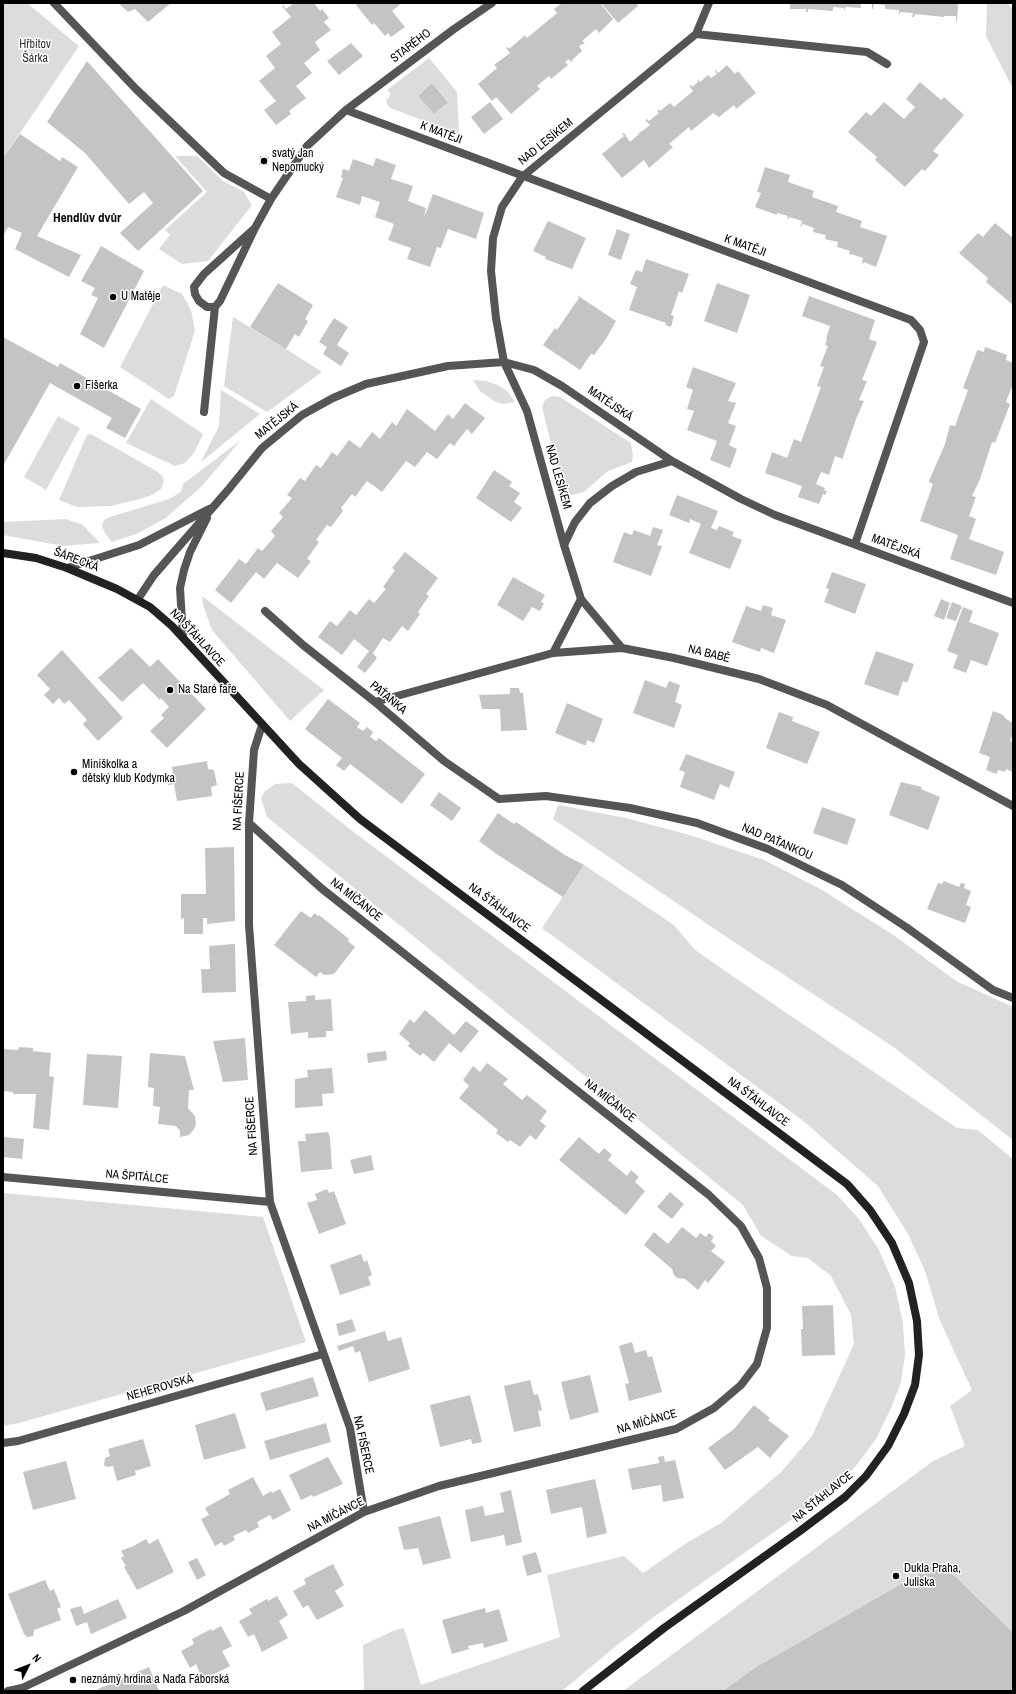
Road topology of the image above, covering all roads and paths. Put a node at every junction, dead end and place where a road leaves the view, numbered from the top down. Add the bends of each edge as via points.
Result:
1 (54, 3) edge
2 (492, 3) edge
3 (709, 3) edge
4 (696, 34) junction
5 (887, 64) dead end
6 (346, 110) junction
7 (522, 177) junction
8 (271, 199) junction
9 (255, 228) junction
10 (215, 308) junction
11 (504, 362) junction
12 (204, 412) dead end
13 (672, 461) junction
14 (213, 507) junction
15 (855, 544) junction
16 (564, 545) junction
17 (3, 553) edge
18 (68, 568) junction
19 (138, 599) junction
20 (581, 599) junction
21 (1013, 603) edge
22 (265, 611) dead end
23 (183, 637) junction
24 (622, 648) junction
25 (553, 653) junction
26 (375, 702) junction
27 (262, 725) junction
28 (499, 798) joint
29 (1013, 806) edge
30 (249, 824) junction
31 (1013, 998) edge
32 (3, 1176) edge
33 (270, 1202) junction
34 (323, 1354) junction
35 (3, 1443) edge
36 (364, 1512) junction
37 (21, 1690) edge
38 (8, 1691) edge
39 (583, 1691) edge

1 - 8 street via 136,89 224,173
2 - 6 street, STARÉHO
3 - 4 street
4 - 5 street via 867,52
4 - 7 street, NAD LESÍKEM
6 - 7 street, K MATĚJI
6 - 8 street via 308,146
7 - 11 street, NAD LESÍKEM via 502,207 493,238 491,271
7 - 15 street, K MATĚJI via 911,320 920,330 924,342
8 - 9 street
9 - 10 street
9 - 10 street via 204,274 194,287 199,301 207,307
10 - 12 street
11 - 13 street, MATĚJSKÁ via 534,370 562,386
11 - 14 street, MATĚJSKÁ via 448,366 366,384 333,398 302,415 262,448
11 - 16 street, NAD LESÍKEM via 527,412
13 - 15 street, MATĚJSKÁ via 741,500
13 - 16 street, NAD LESÍKEM via 636,472 590,502 575,522
14 - 18 street, MATĚJSKÁ via 139,545
14 - 19 street, MATĚJSKÁ via 154,575
14 - 23 street, MATĚJSKÁ via 190,552 184,570 180,588
15 - 21 street, MATĚJSKÁ
16 - 20 street, NAD LESÍKEM
17 - 18 street, ŠÁRECKÁ via 36,558
18 - 19 street, ŠÁRECKÁ
19 - 23 street, NA ŠŤÁHLAVCE
20 - 24 street
20 - 25 street
22 - 26 street, PAŤANKA
23 - 27 street, NA ŠŤÁHLAVCE
24 - 25 street, NA BABĚ
24 - 29 street, NA BABĚ via 759,679 827,705
25 - 26 street, NA BABĚ
26 - 28 street, PAŤANKA via 444,761
27 - 30 street, NA FIŠERCE via 254,750
27 - 39 street, NA ŠŤÁHLAVCE via 315,779 360,819 846,1184 870,1210 892,1243 909,1283 917,1321 919,1355 915,1385 888,1446 866,1476 834,1506 664,1628
28 - 31 street, NAD PAŤANKOU via 546,796 630,808 697,823 768,849 842,885 906,927 993,990
30 - 33 street, NA FIŠERCE via 249,925
30 - 36 street, NA MÍČÁNCE via 321,888 709,1195 741,1226 759,1258 767,1288 766,1328 757,1364 741,1385 714,1408 676,1429 439,1486
32 - 33 street, NA ŠPITÁLCE
33 - 34 street, NA FIŠERCE
34 - 35 street, NEHEROVSKÁ via 18,1441
34 - 36 street, NA FIŠERCE via 350,1428
36 - 37 street, NA MÍČÁNCE via 184,1610
37 - 38 street, NA MÍČÁNCE

